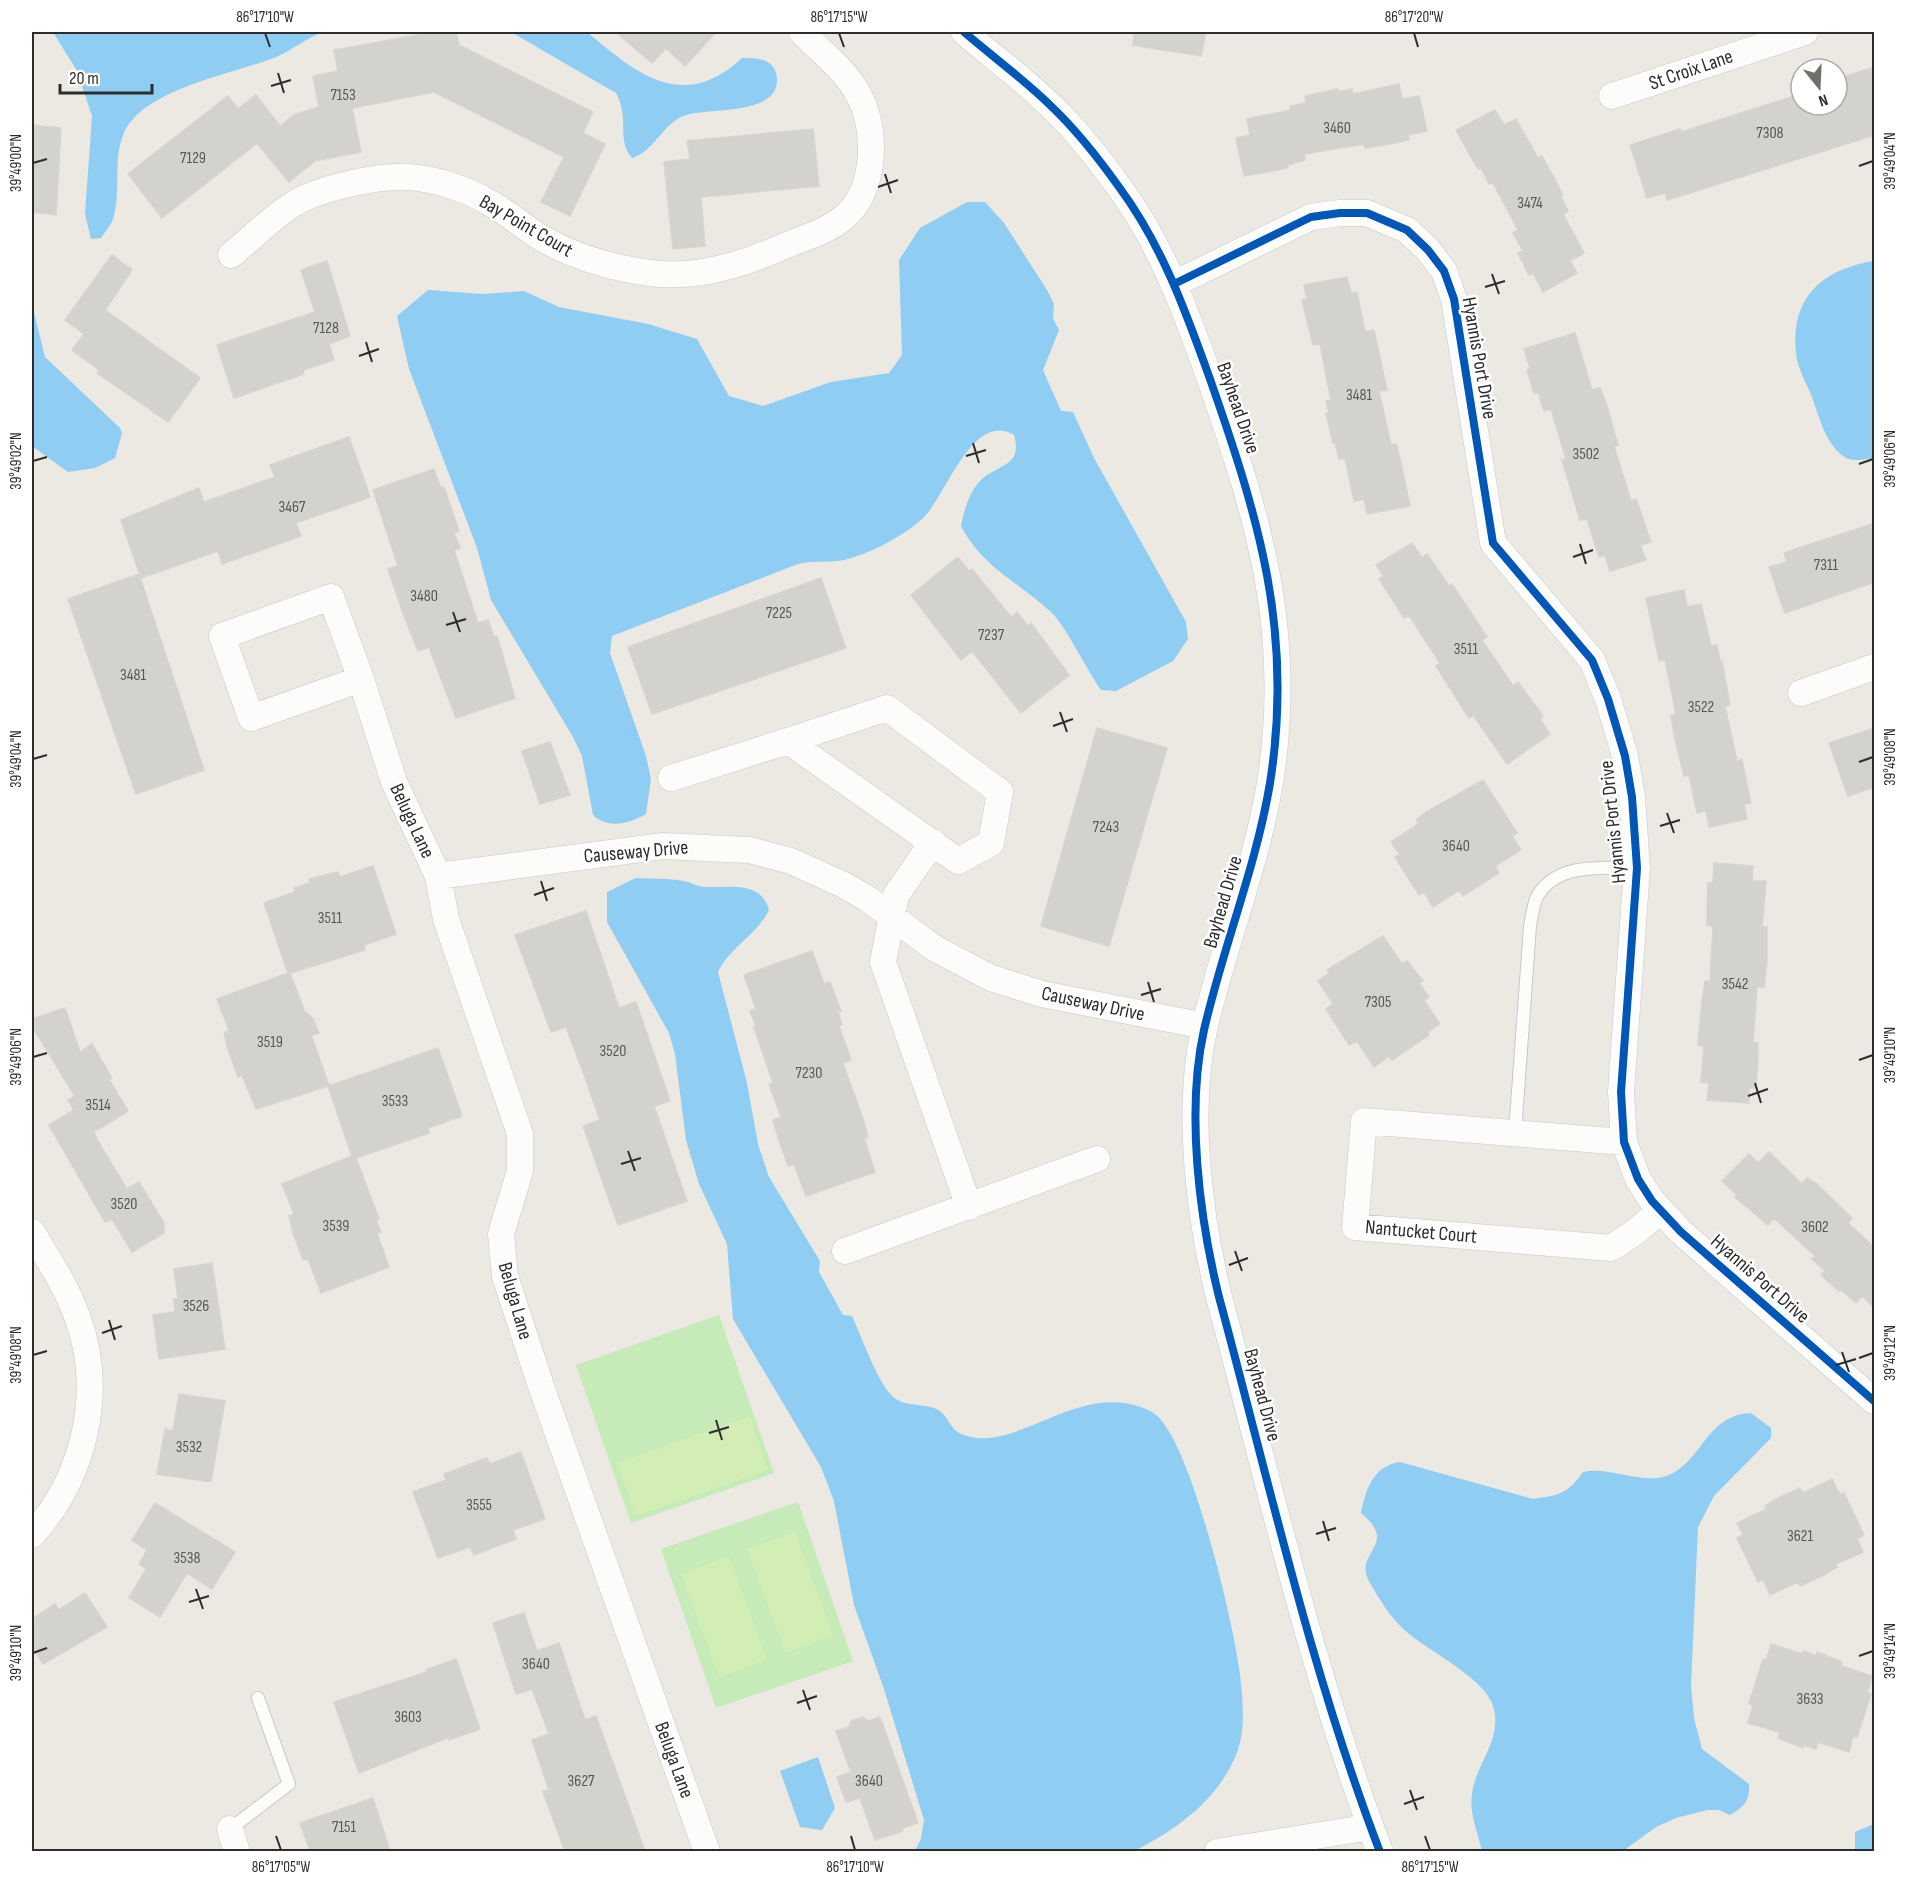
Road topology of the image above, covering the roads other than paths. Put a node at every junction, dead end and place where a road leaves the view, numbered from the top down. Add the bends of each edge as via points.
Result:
1 (964, 32) edge
2 (1804, 32) edge
3 (811, 34) edge
4 (1612, 96) dead end
5 (231, 255) dead end
6 (1174, 284) junction
7 (1875, 667) edge
8 (361, 679) junction
9 (1801, 693) dead end
10 (788, 741) junction
11 (671, 778) dead end
12 (933, 842) junction
13 (1637, 868) junction
14 (438, 876) junction
15 (891, 916) junction
16 (1205, 1026) junction
17 (1515, 1133) junction
18 (1624, 1142) junction
19 (1097, 1159) dead end
20 (969, 1207) junction
21 (1661, 1210) junction
22 (32, 1232) edge
23 (845, 1251) dead end
24 (1875, 1401) edge
25 (32, 1535) edge
26 (258, 1698) dead end
27 (1371, 1827) junction
28 (234, 1840) edge
29 (707, 1851) edge
30 (1217, 1851) edge
31 (1380, 1851) edge

1 - 6 street, Bayhead Drive via 1053,108 1082,140 1142,220
2 - 4 street, St Croix Lane
3 - 5 street, Bay Point Court via 862,101 870,139 867,176 862,192 845,217 833,226 766,254 725,267 681,274 609,266 542,238 464,190 407,177 351,183 295,203
6 - 13 street, Hyannis Port Drive via 1311,217 1340,213 1367,213 1395,224 1418,239 1436,259 1454,299 1492,543 1592,660 1598,673 1626,763
6 - 16 street, Bayhead Drive via 1253,505 1266,559 1277,657 1277,715 1270,784 1259,838
7 - 9 street
8 - 8 street, Beluga Lane via 251,718 222,636 331,597
8 - 14 street, Beluga Lane via 394,782
10 - 11 street
10 - 12 street
10 - 12 street via 887,708 1000,792 991,843 958,861
12 - 15 street via 896,895
13 - 17 lane via 1583,869 1555,876 1537,896 1530,926
13 - 18 street, Hyannis Port Drive via 1622,1092
14 - 15 street, Causeway Drive via 663,846 721,847 749,850 804,866 844,885
14 - 29 street, Beluga Lane via 446,919 520,1134 520,1171 501,1234 505,1276
15 - 16 street, Causeway Drive via 948,957 1016,987
15 - 20 street via 883,962
16 - 27 street, Bayhead Drive via 1197,1139 1212,1268 1318,1665
17 - 18 street, Nantucket Court
17 - 21 street, Nantucket Court via 1364,1121 1356,1227 1611,1248
18 - 21 street, Hyannis Port Drive via 1638,1179
19 - 20 street
20 - 23 street
21 - 24 street, Hyannis Port Drive via 1681,1232
22 - 25 street via 75,1311 86,1346 90,1381 82,1447 58,1500
26 - 28 lane via 289,1784
27 - 30 street
27 - 31 street, Bayhead Drive

